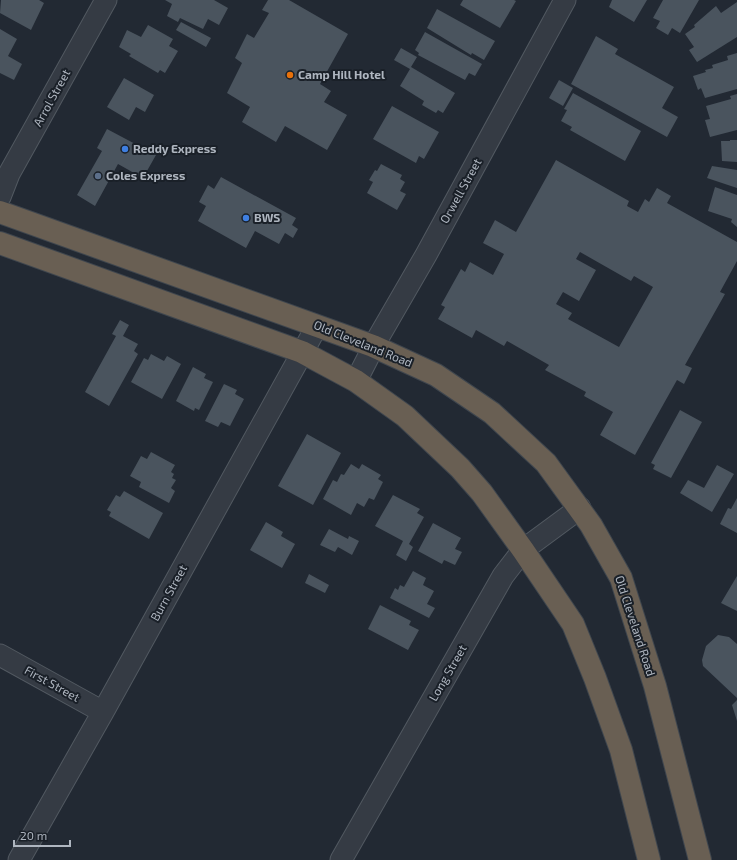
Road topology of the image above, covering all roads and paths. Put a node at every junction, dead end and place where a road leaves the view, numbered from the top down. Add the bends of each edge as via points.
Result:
1 (106, 0) edge
2 (565, 0) edge
3 (0, 197) edge
4 (0, 212) edge
5 (0, 243) edge
6 (318, 326) junction
7 (373, 346) junction
8 (302, 352) junction
9 (356, 381) junction
10 (580, 508) junction
11 (523, 550) junction
12 (0, 655) edge
13 (103, 712) junction
14 (19, 860) edge
15 (342, 860) edge
16 (649, 860) edge
17 (700, 860) edge

1 - 3 street, Arrol Street via 9,174
2 - 7 street, Orwell Street via 426,255
4 - 6 highway, Old Cleveland Road
5 - 8 highway
6 - 7 highway, Old Cleveland Road
6 - 8 street, Burn Street
7 - 9 street, Orwell Street
7 - 10 highway, Old Cleveland Road via 436,375 492,413 546,463
8 - 9 highway
8 - 13 street, Burn Street
9 - 11 highway via 405,416 460,468 482,493
10 - 11 street, Long Street
10 - 17 highway, Old Cleveland Road via 621,578 655,686
11 - 15 street, Long Street via 502,576
11 - 16 highway via 573,624 595,678 621,750
12 - 13 street, First Street
13 - 14 street, Burn Street

